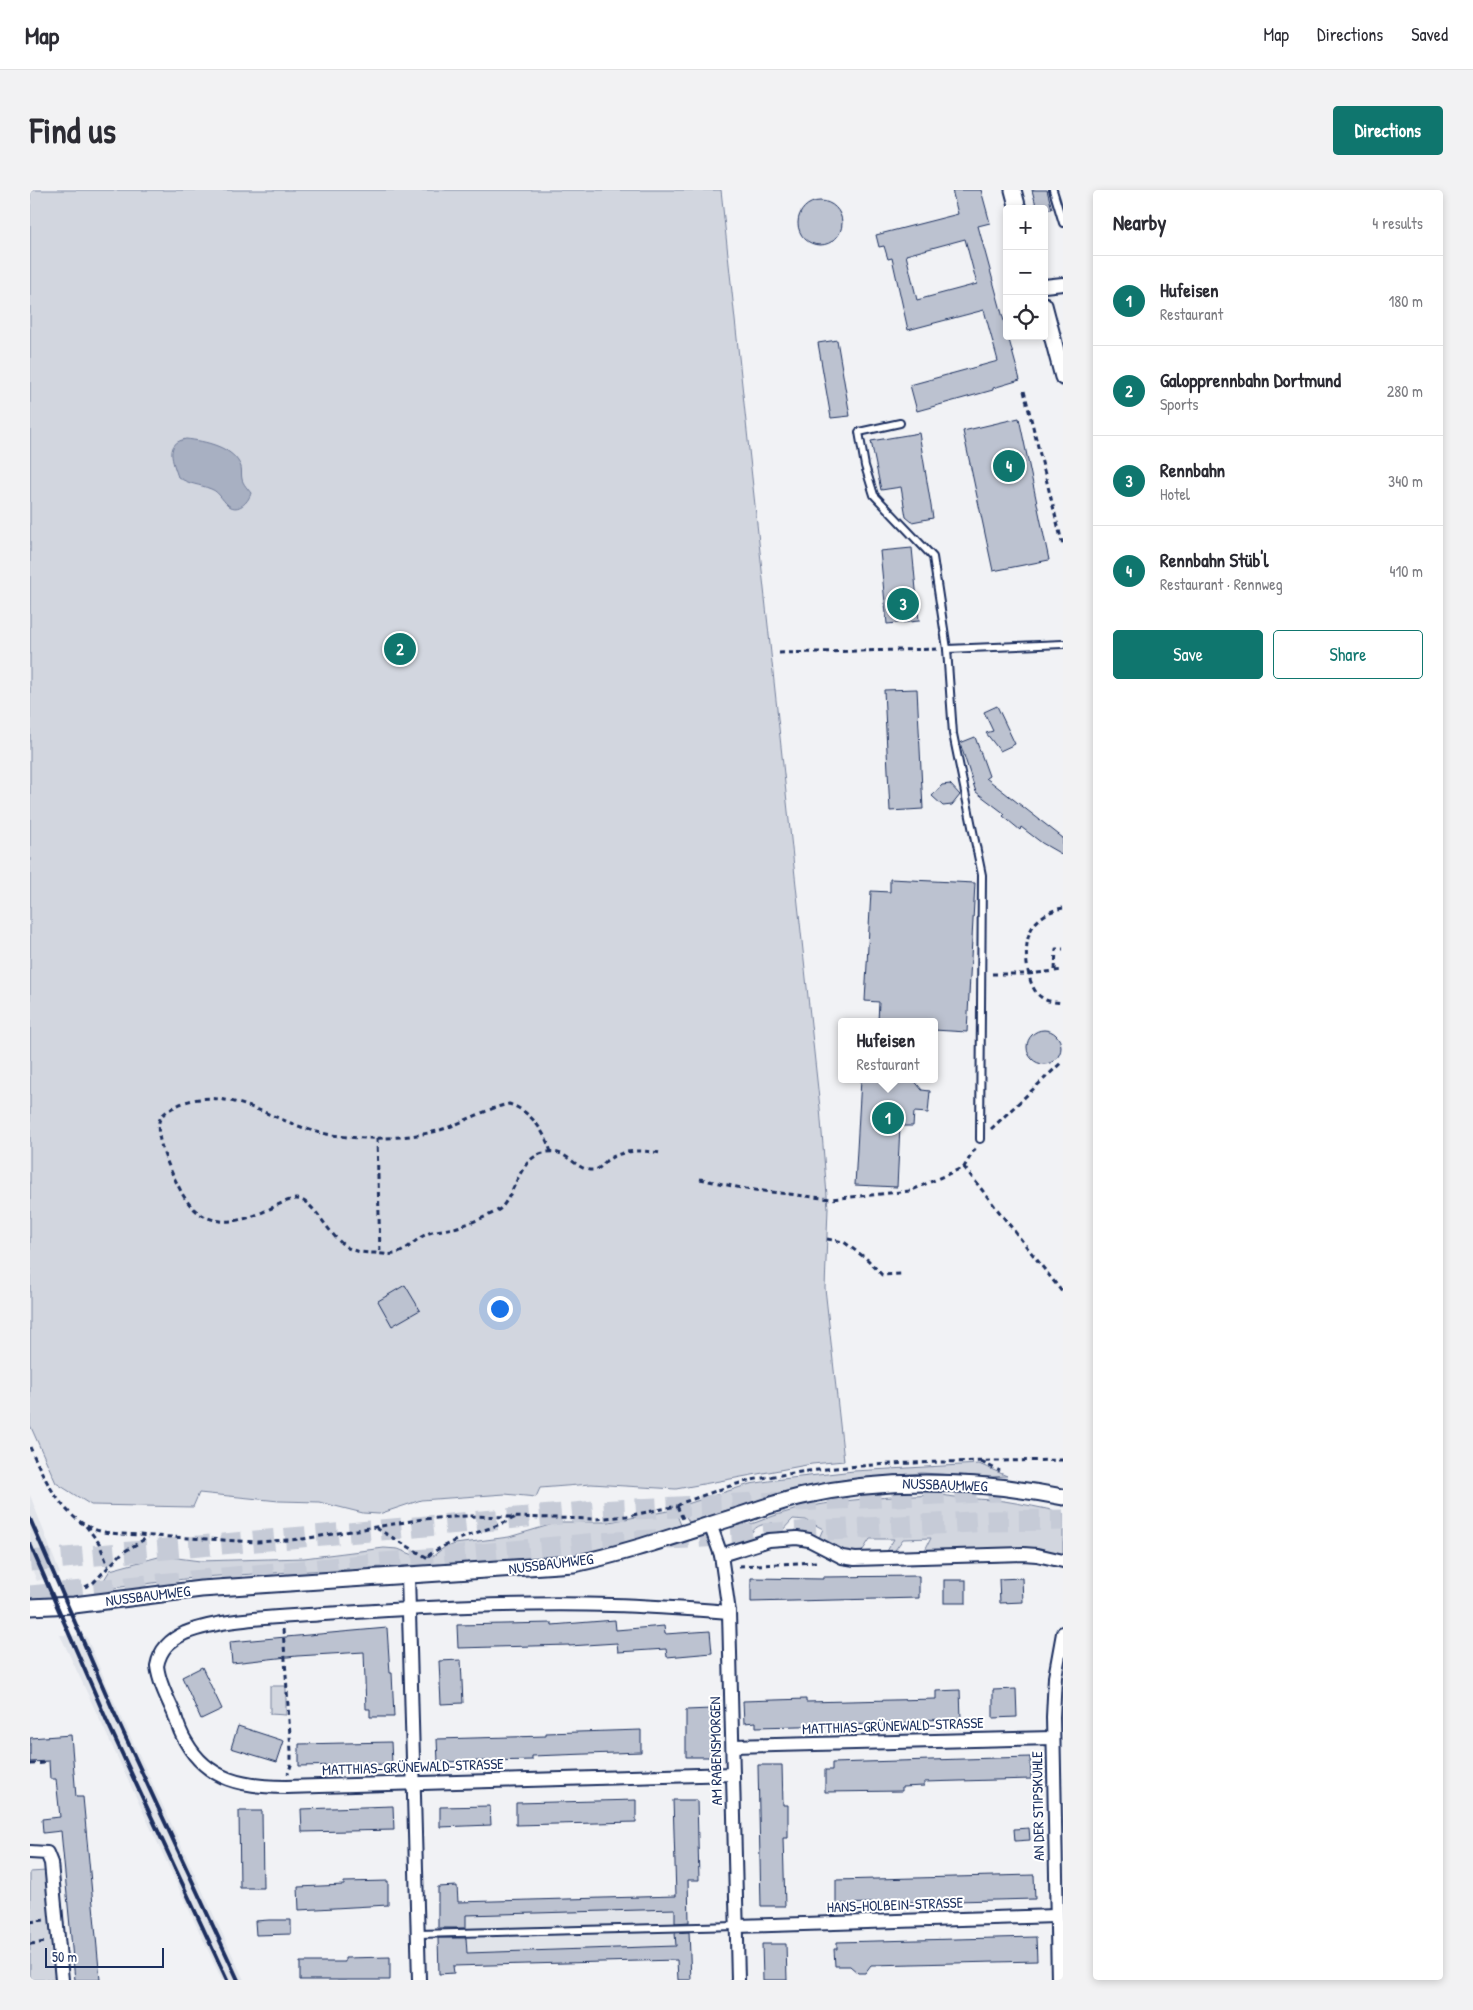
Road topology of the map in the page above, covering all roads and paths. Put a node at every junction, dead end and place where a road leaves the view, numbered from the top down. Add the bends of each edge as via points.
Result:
1 (1013, 190) edge
2 (1053, 190) edge
3 (1017, 205) edge
4 (1063, 224) edge
5 (1063, 284) edge
6 (1048, 286) edge
7 (1048, 320) edge
8 (1063, 377) edge
9 (1024, 391) dead end
10 (900, 423) dead end
11 (1063, 546) edge
12 (1063, 644) edge
13 (947, 649) junction
14 (779, 653) dead end
15 (1063, 908) edge
16 (1063, 949) edge
17 (1055, 970) junction
18 (1063, 970) edge
19 (981, 974) junction
20 (1028, 974) junction
21 (1063, 1003) edge
22 (1063, 1060) edge
23 (377, 1138) junction
24 (980, 1139) junction
25 (551, 1152) junction
26 (660, 1153) dead end
27 (964, 1167) junction
28 (700, 1179) dead end
29 (827, 1239) dead end
30 (380, 1254) junction
31 (902, 1274) dead end
32 (1063, 1293) edge
33 (30, 1447) edge
34 (1063, 1460) edge
35 (980, 1462) junction
36 (1002, 1471) dead end
37 (1063, 1497) edge
38 (518, 1516) junction
39 (710, 1524) junction
40 (86, 1526) junction
41 (375, 1527) junction
42 (148, 1537) junction
43 (428, 1556) junction
44 (722, 1561) junction
45 (1063, 1561) edge
46 (818, 1562) dead end
47 (108, 1566) junction
48 (429, 1574) junction
49 (408, 1576) junction
50 (79, 1590) dead end
51 (30, 1607) edge
52 (409, 1608) junction
53 (729, 1612) junction
54 (281, 1617) junction
55 (1063, 1633) edge
56 (1054, 1738) junction
57 (733, 1746) junction
58 (46, 1763) dead end
59 (31, 1764) edge
60 (733, 1774) junction
61 (413, 1784) junction
62 (286, 1787) junction
63 (30, 1852) edge
64 (1055, 1916) junction
65 (736, 1926) junction
66 (418, 1934) junction
67 (62, 1980) edge
68 (419, 1980) edge
69 (738, 1980) edge
70 (1058, 1980) edge

1 - 3 street
2 - 4 lane
5 - 6 street
7 - 8 street
9 - 11 path
10 - 13 lane via 859,432 865,466 874,495 933,557
12 - 13 lane
13 - 14 path
13 - 19 lane via 952,734 982,874
15 - 20 path via 1043,916 1030,931
16 - 17 path via 1056,949
17 - 18 path
17 - 20 path
19 - 20 path
19 - 24 lane
20 - 21 path via 1040,997
22 - 24 path
23 - 25 path via 437,1131 509,1104 538,1124
23 - 30 path
23 - 30 path via 323,1133 241,1104 208,1098 172,1108 158,1124 163,1149 176,1182 200,1215 218,1221 238,1220 292,1199 304,1200 342,1243 363,1253
24 - 27 path
25 - 26 path via 566,1155 580,1167 591,1170 627,1152
25 - 30 path via 541,1153 528,1164 507,1200 493,1214 459,1227 423,1235 394,1254
27 - 28 path via 910,1190 831,1199 746,1189
27 - 32 path
29 - 31 path via 844,1242 882,1275
33 - 40 path via 48,1484 64,1507
34 - 35 path
35 - 36 path
35 - 38 path via 868,1466 783,1475 750,1481 676,1506 627,1516 574,1519
37 - 39 street, NUSSBAUMWEG via 953,1482 886,1484 802,1496
38 - 41 path via 423,1519
38 - 43 path via 441,1546
39 - 44 street, AM RABENSMORGEN
39 - 48 street, NUSSBAUMWEG via 614,1555 574,1564
40 - 42 path via 99,1531
40 - 47 path via 99,1543
41 - 42 path via 303,1539 257,1542
41 - 43 path
42 - 47 path
43 - 48 path
44 - 45 street via 769,1540 797,1538 809,1540 842,1557 855,1559 1023,1554
44 - 46 path
44 - 53 street, AM RABENSMORGEN
47 - 50 path via 93,1583
48 - 49 street, NUSSBAUMWEG
49 - 51 street, NUSSBAUMWEG via 202,1589 74,1605
49 - 52 street
52 - 53 street via 612,1605
52 - 54 street
52 - 61 street
53 - 57 street, AM RABENSMORGEN
54 - 62 path via 291,1751
54 - 62 street, MATTHIAS-GRÜNEWALD-STRASSE via 216,1625 186,1633 166,1646 159,1655 158,1672 185,1742 197,1758 227,1780 247,1785
55 - 56 street, AN DER STIPSKUHLE via 1055,1677
56 - 57 street, MATTHIAS-GRÜNEWALD-STRASSE
56 - 64 street, AN DER STIPSKUHLE
57 - 60 street, AM RABENSMORGEN
58 - 59 path
60 - 61 street, MATTHIAS-GRÜNEWALD-STRASSE
60 - 65 street, AM RABENSMORGEN
61 - 62 street, MATTHIAS-GRÜNEWALD-STRASSE
61 - 66 street
63 - 67 street via 47,1853 52,1863
64 - 65 street, HANS-HOLBEIN-STRASSE
64 - 70 street, AN DER STIPSKUHLE
65 - 66 lane
65 - 69 street, AM RABENSMORGEN
66 - 68 street

